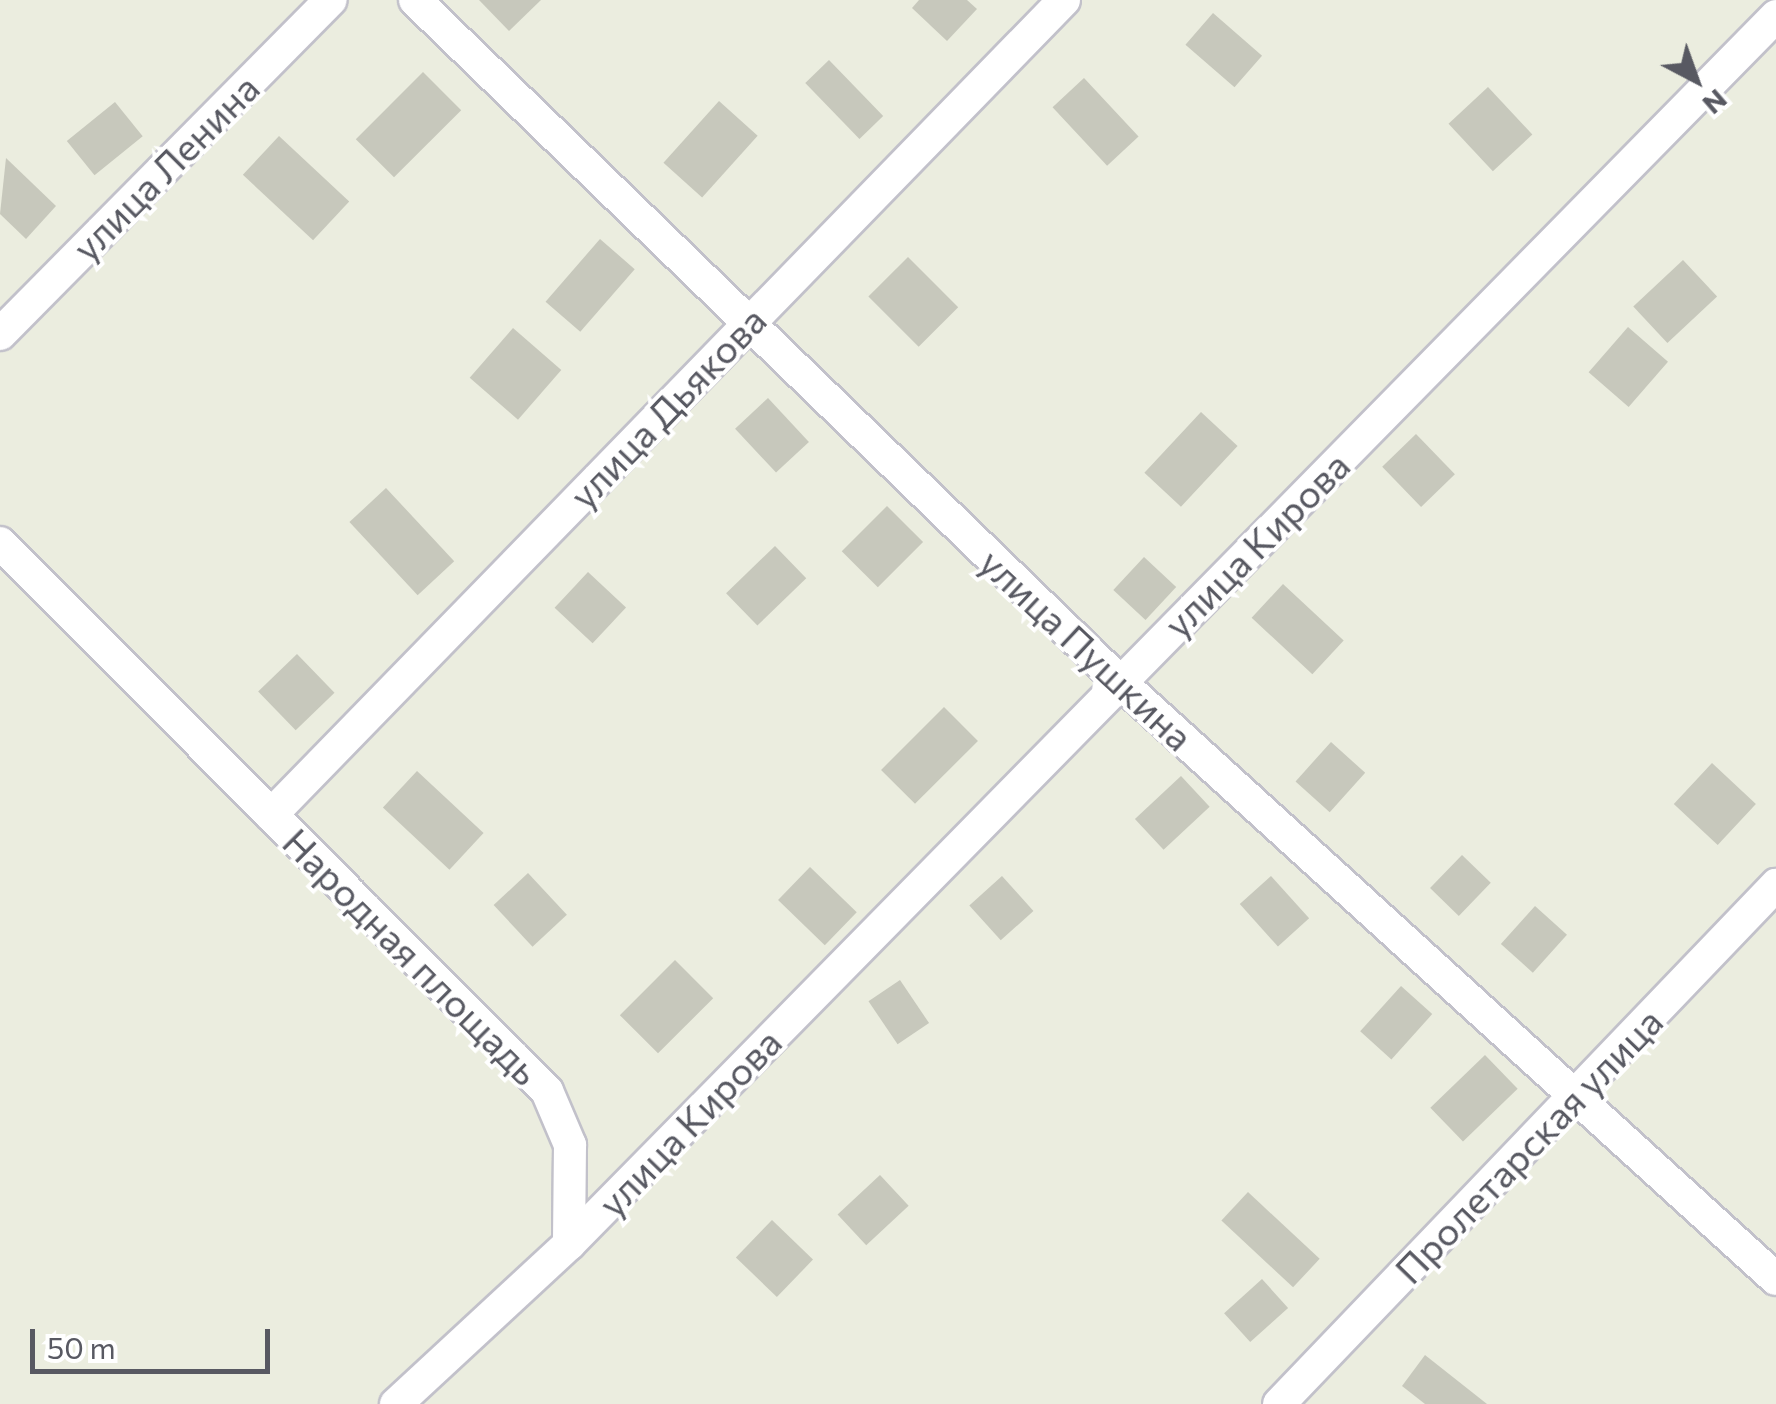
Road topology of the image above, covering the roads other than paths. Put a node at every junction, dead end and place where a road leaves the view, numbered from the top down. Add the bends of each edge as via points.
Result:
1 (330, 0) edge
2 (415, 0) edge
3 (1064, 0) edge
4 (1776, 16) edge
5 (745, 326) junction
6 (0, 334) edge
7 (0, 542) edge
8 (1120, 682) junction
9 (272, 815) junction
10 (1776, 885) edge
11 (1578, 1093) junction
12 (569, 1244) junction
13 (1776, 1279) edge
14 (396, 1404) edge
15 (1279, 1404) edge

1 - 6 street, улица Ленина
2 - 5 street, улица Пушкина
3 - 5 street, улица Дьякова
4 - 8 street, улица Кирова
5 - 8 street, улица Пушкина
5 - 9 street, улица Дьякова
7 - 9 street, Народная площадь
8 - 11 street, улица Пушкина
8 - 12 street, улица Кирова
9 - 12 street, Народная площадь via 547,1091 570,1145
10 - 11 street, Пролетарская улица
11 - 13 street, улица Пушкина
11 - 15 street, Пролетарская улица
12 - 14 street

